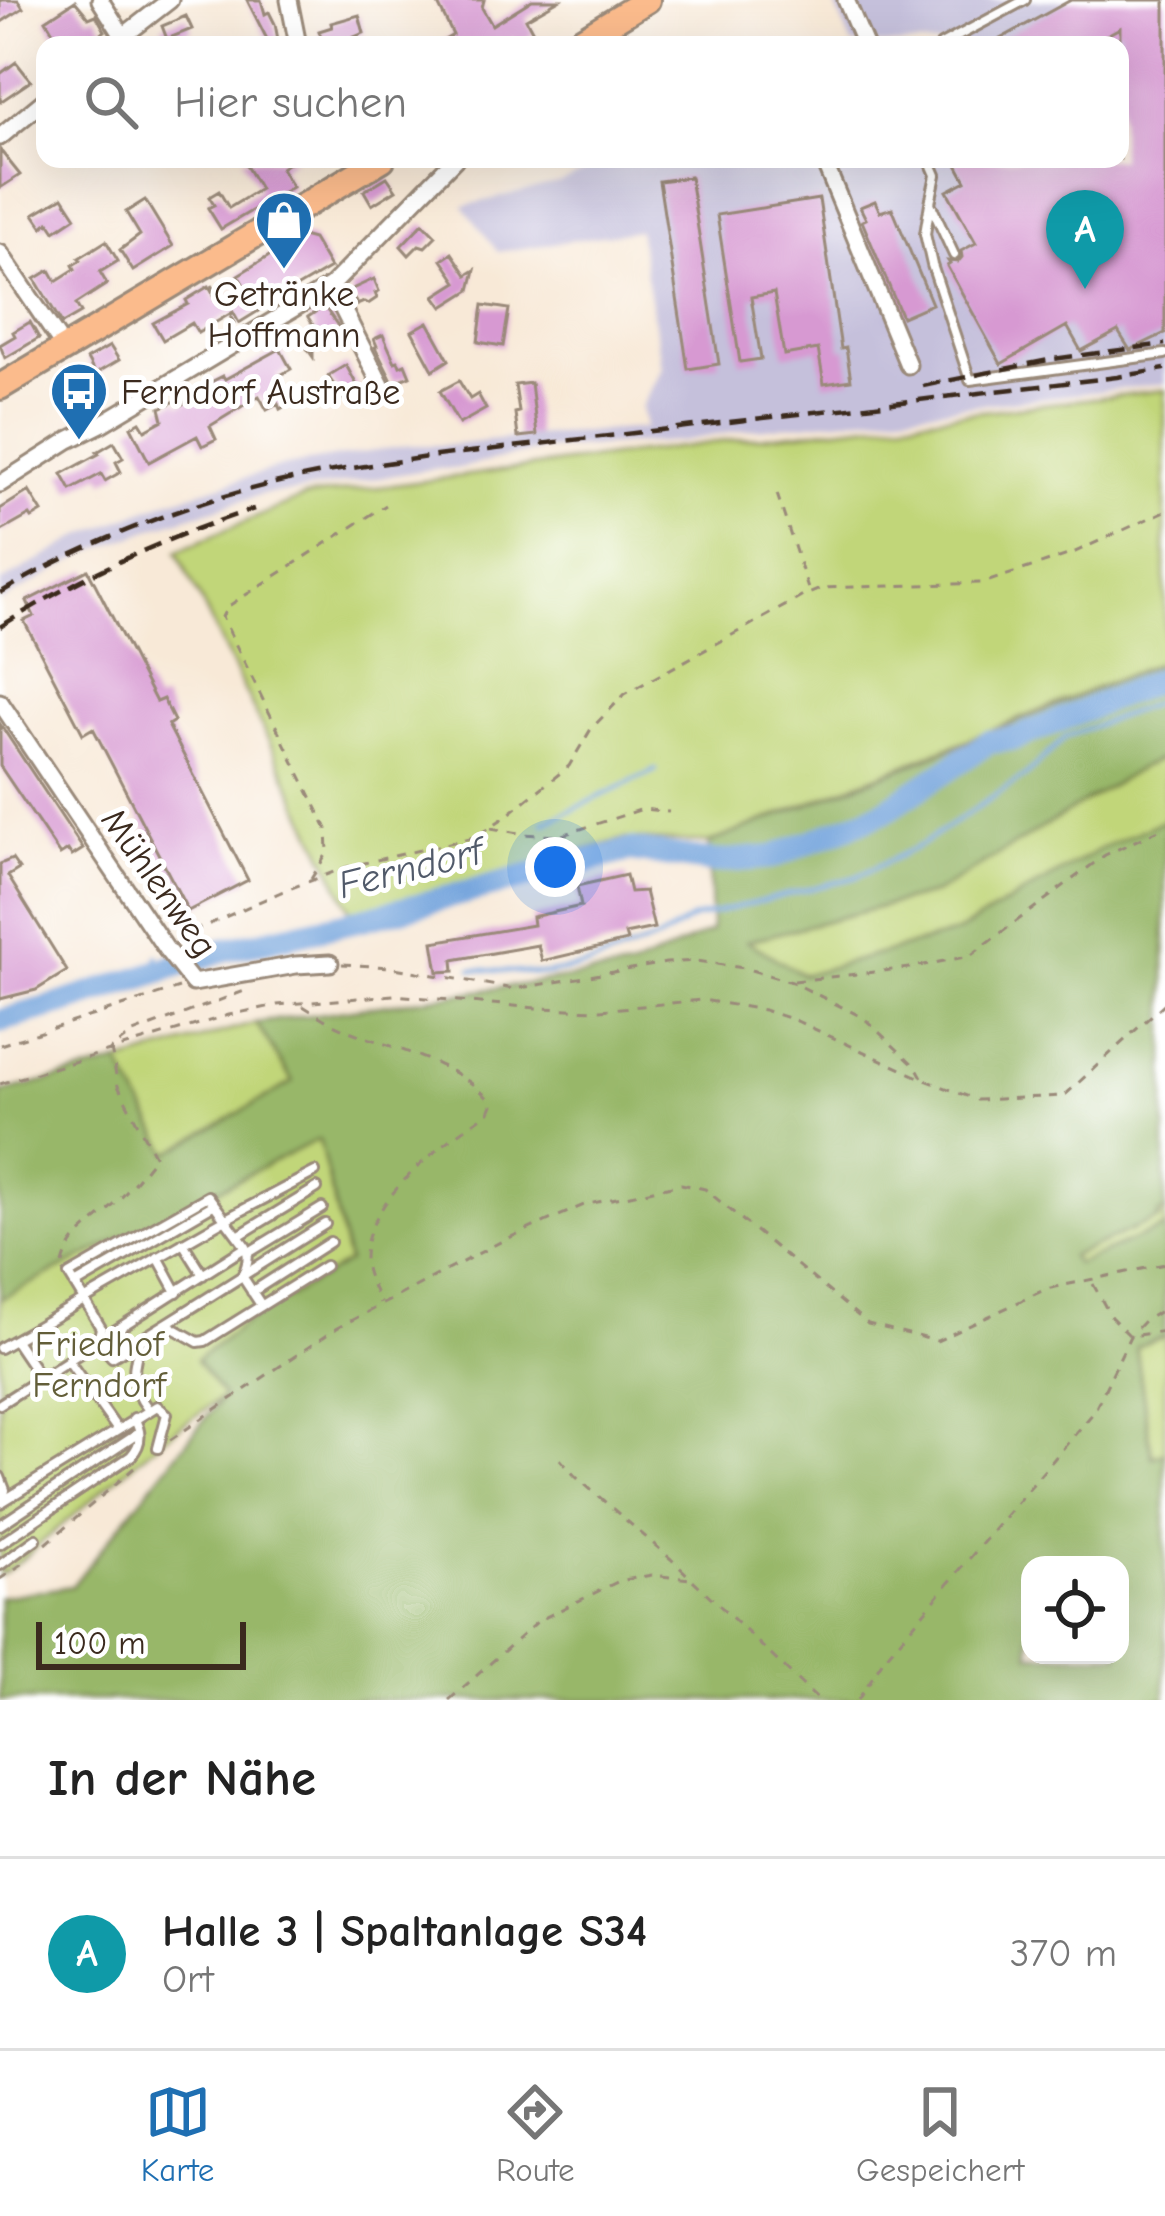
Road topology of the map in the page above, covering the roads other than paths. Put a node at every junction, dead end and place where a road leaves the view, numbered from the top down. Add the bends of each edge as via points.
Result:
1 (100, 0) edge
2 (170, 0) edge
3 (290, 0) edge
4 (647, 0) edge
5 (846, 0) edge
6 (1025, 0) edge
7 (115, 36) edge
8 (123, 36) edge
9 (296, 36) edge
10 (588, 36) edge
11 (861, 36) edge
12 (958, 36) edge
13 (36, 107) edge
14 (0, 137) edge
15 (349, 168) edge
16 (446, 168) edge
17 (828, 168) edge
18 (933, 168) edge
19 (930, 202) junction
20 (0, 253) edge
21 (955, 255) dead end
22 (331, 286) junction
23 (65, 349) junction
24 (1165, 354) edge
25 (908, 365) dead end
26 (0, 387) edge
27 (382, 387) dead end
28 (0, 484) edge
29 (0, 702) edge
30 (330, 963) road end
31 (315, 1172) dead end
32 (317, 1188) dead end
33 (322, 1208) dead end
34 (224, 1220) junction
35 (326, 1224) dead end
36 (238, 1236) junction
37 (330, 1242) dead end
38 (183, 1243) junction
39 (247, 1250) junction
40 (158, 1257) junction
41 (325, 1266) dead end
42 (203, 1275) junction
43 (242, 1276) junction
44 (252, 1292) junction
45 (174, 1294) junction
46 (85, 1299) junction
47 (261, 1305) junction
48 (182, 1314) junction
49 (166, 1324) junction
50 (15, 1340) junction
51 (98, 1340) junction
52 (141, 1340) junction
53 (0, 1348) edge
54 (68, 1360) junction
55 (40, 1378) junction
56 (0, 1404) edge
57 (148, 1409) junction
58 (134, 1418) junction
59 (117, 1429) junction
60 (140, 1432) junction
61 (158, 1448) road end
62 (0, 1477) edge
63 (1, 1503) edge
64 (0, 1525) edge
65 (36, 1539) dead end
66 (0, 1544) edge
67 (0, 1565) edge

1 - 7 street
2 - 8 street
3 - 9 street
4 - 10 main road
5 - 11 street
6 - 12 lane
13 - 14 street
15 - 23 main road
16 - 22 street
17 - 25 street
18 - 19 lane
19 - 21 lane
19 - 24 lane via 932,266 970,380
20 - 23 street
22 - 27 street
22 - 28 street
23 - 26 main road
29 - 30 street, Mühlenweg via 193,983
31 - 34 lane
32 - 36 lane
33 - 39 lane
34 - 36 lane
34 - 38 lane
34 - 46 lane via 208,1196 96,1259 69,1275
35 - 43 lane
36 - 39 lane
37 - 44 lane
38 - 40 lane
38 - 42 lane
39 - 42 lane
39 - 43 lane
40 - 45 lane
40 - 46 lane
41 - 47 lane
42 - 45 lane
43 - 44 lane
43 - 48 lane
44 - 47 lane
45 - 48 lane
45 - 51 lane
46 - 50 lane
46 - 51 lane via 101,1328
47 - 49 lane via 205,1341
48 - 49 lane
49 - 52 lane
50 - 53 lane
50 - 55 lane
51 - 52 lane via 112,1357
51 - 54 lane
52 - 57 lane via 133,1384
54 - 55 lane
54 - 59 lane
55 - 56 lane
57 - 58 lane
57 - 61 lane via 167,1414
58 - 59 lane
58 - 60 lane
59 - 63 lane
60 - 64 lane
60 - 66 lane via 131,1456
62 - 63 lane
65 - 67 lane

